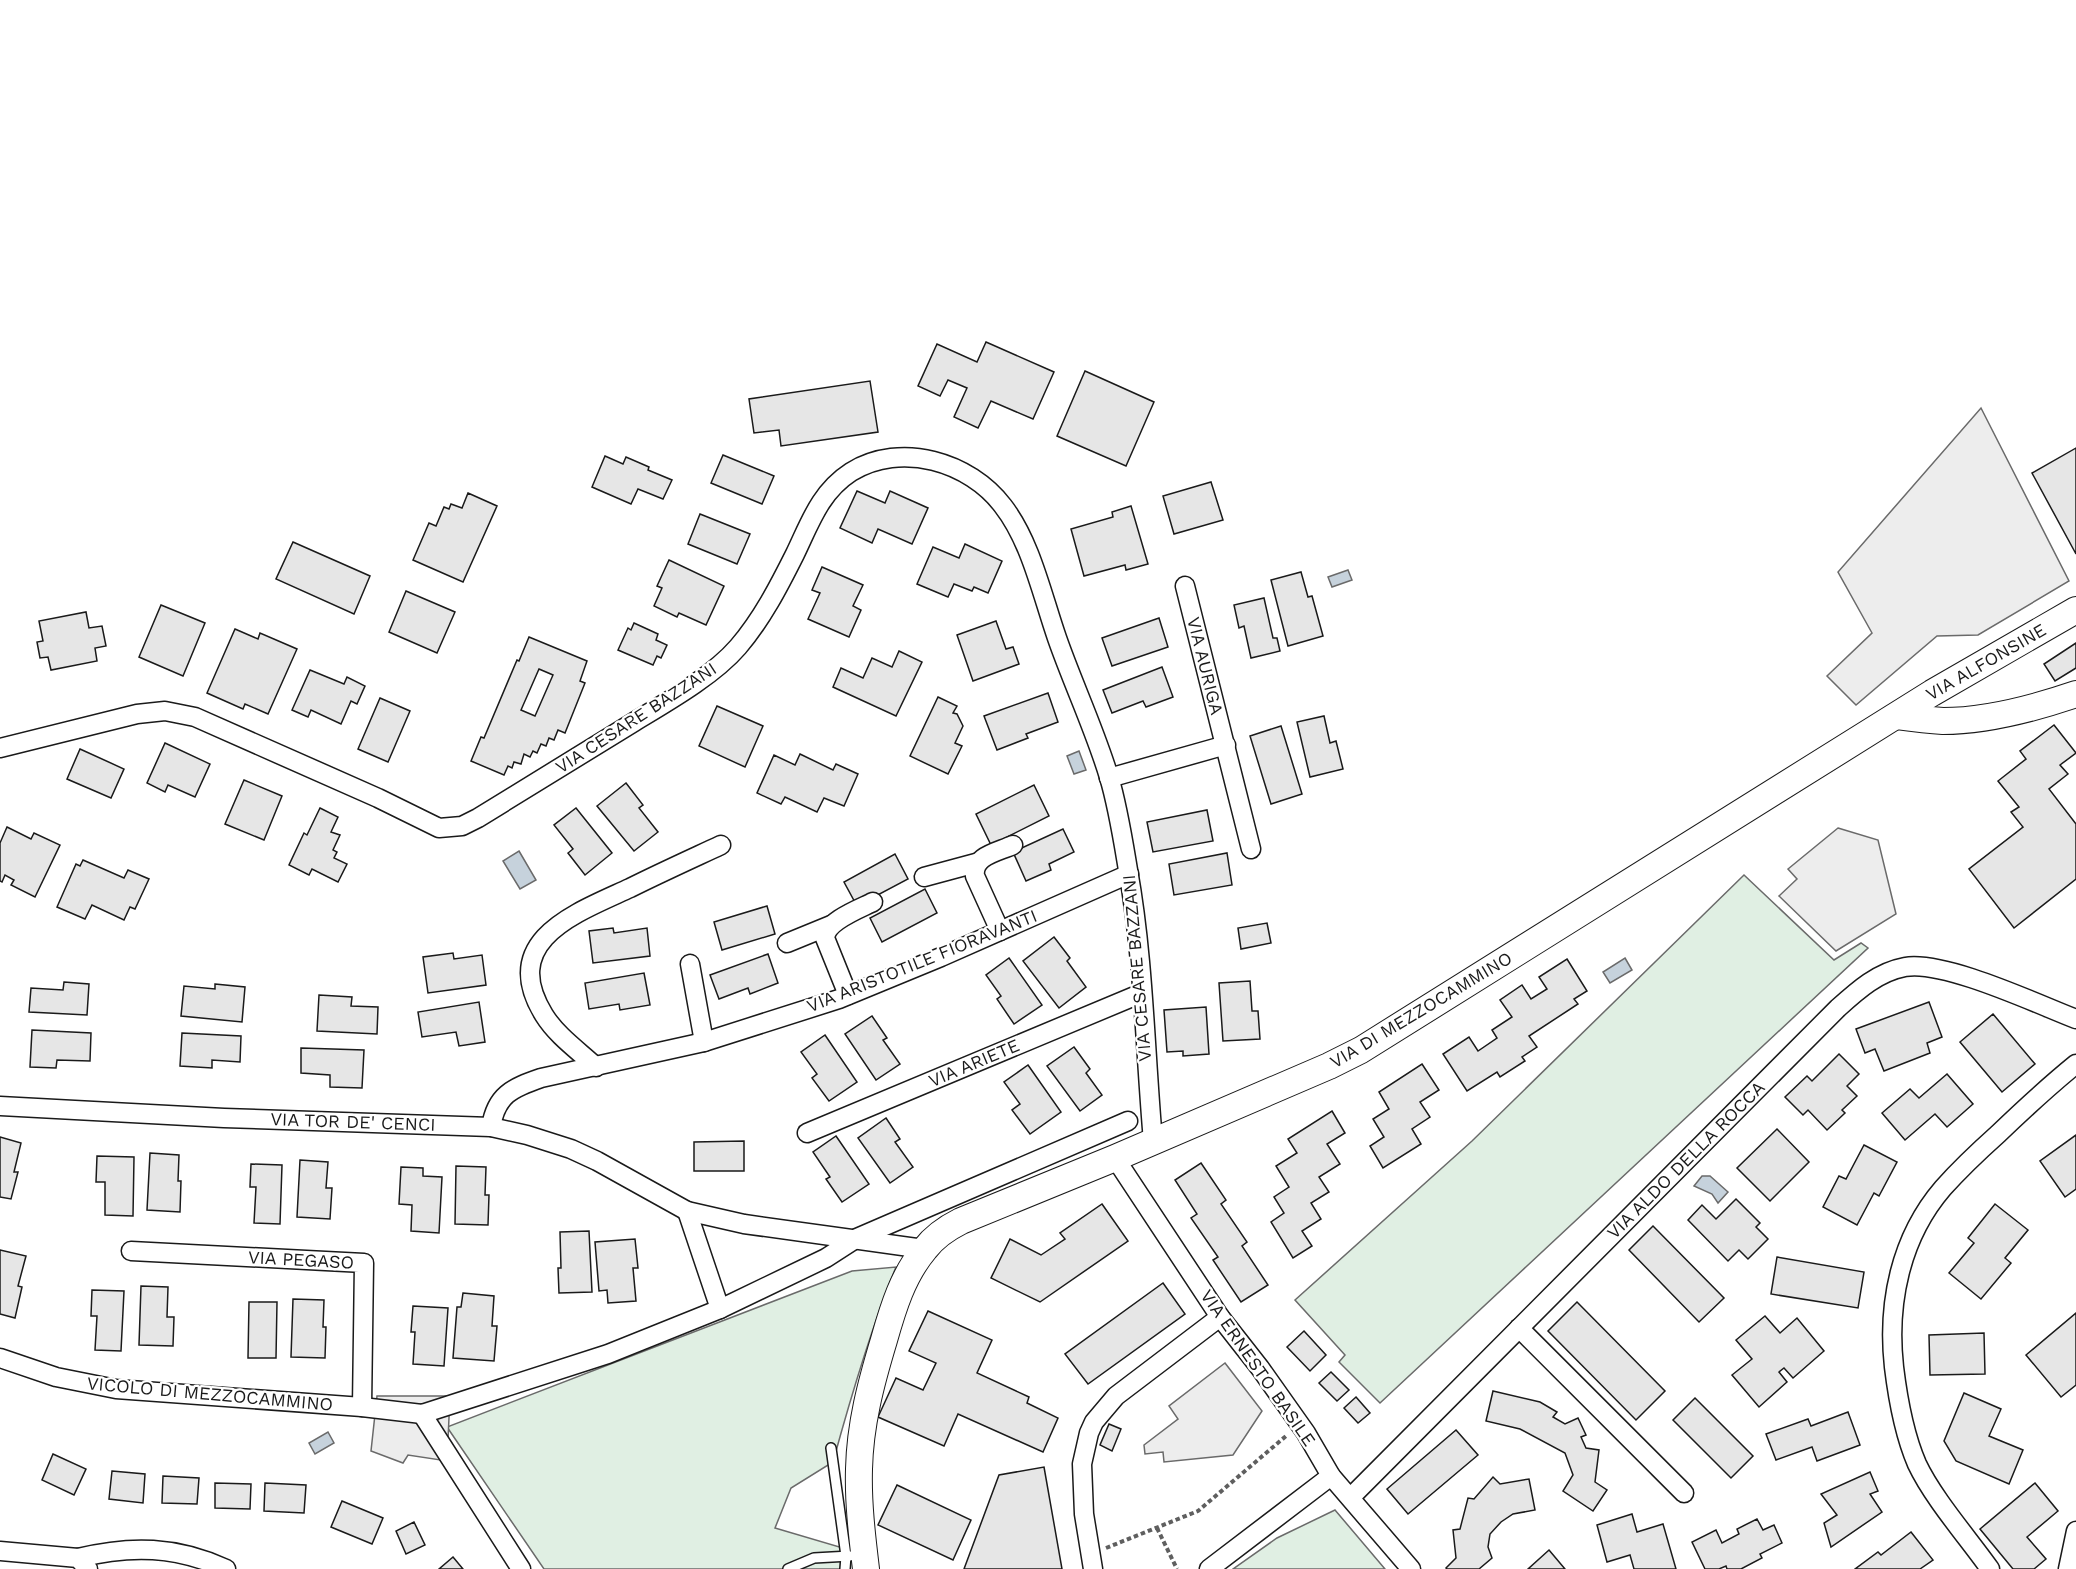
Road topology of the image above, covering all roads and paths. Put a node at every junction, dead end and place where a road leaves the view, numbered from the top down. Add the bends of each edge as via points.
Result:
1 (1185, 586) dead end
2 (2076, 610) edge
3 (2076, 694) edge
4 (1897, 716) junction
5 (1226, 745) junction
6 (0, 748) edge
7 (1109, 778) junction
8 (721, 845) dead end
9 (1013, 845) dead end
10 (1251, 849) dead end
11 (976, 863) junction
12 (1129, 874) junction
13 (924, 877) dead end
14 (873, 902) dead end
15 (831, 925) junction
16 (1000, 931) junction
17 (787, 943) dead end
18 (690, 964) dead end
19 (1142, 993) junction
20 (848, 995) junction
21 (2076, 1019) edge
22 (704, 1042) junction
23 (2076, 1064) edge
24 (596, 1067) junction
25 (0, 1106) edge
26 (1128, 1121) dead end
27 (491, 1127) junction
28 (807, 1133) dead end
29 (1153, 1141) junction
30 (1115, 1158) junction
31 (687, 1211) junction
32 (857, 1239) junction
33 (924, 1249) junction
34 (131, 1251) dead end
35 (720, 1309) junction
36 (1220, 1317) junction
37 (1519, 1328) junction
38 (0, 1358) edge
39 (363, 1407) junction
40 (422, 1414) junction
41 (1299, 1424) junction
42 (831, 1448) dead end
43 (1331, 1476) junction
44 (1684, 1493) dead end
45 (1351, 1497) junction
46 (1157, 1528) junction
47 (2076, 1531) edge
48 (0, 1551) edge
49 (855, 1562) edge
50 (1092, 1562) edge
51 (83, 1564) edge
52 (226, 1569) edge
53 (521, 1569) edge
54 (788, 1569) edge
55 (1177, 1569) edge
56 (1209, 1569) edge
57 (1411, 1569) edge
58 (1990, 1569) edge
59 (2068, 1569) edge

1 - 5 street, VIA AURIGA
2 - 4 main road, VIA ALFONSINE
3 - 4 main road via 1972,719 1944,721
4 - 29 main road, VIA DI MEZZOCAMMINO via 1361,1050
5 - 7 street
5 - 10 street, VIA AURIGA
6 - 7 street, VIA CESARE BAZZANI via 137,714 176,712 212,724 429,824 443,828 462,826 655,709 720,664 758,620 827,493 860,468 880,460 907,458 964,472 989,490 1011,516
7 - 12 street, VIA CESARE BAZZANI
8 - 24 street via 564,920 547,934 537,950 531,980 543,1014
9 - 11 street
11 - 13 street
11 - 16 street via 975,876
12 - 16 street, VIA ARISTOTILE FIORAVANTI
12 - 19 street, VIA CESARE BAZZANI
14 - 15 street
15 - 17 street
15 - 20 street via 825,938
16 - 20 street, VIA ARISTOTILE FIORAVANTI
18 - 22 street
19 - 28 street, VIA ARIETE
19 - 29 street, VIA CESARE BAZZANI
20 - 22 street, VIA ARISTOTILE FIORAVANTI
21 - 37 street, VIA ALDO DELLA ROCCA via 1934,968 1912,966 1880,975 1838,1008
22 - 24 street, VIA ARISTOTILE FIORAVANTI
23 - 58 street via 1943,1189 1916,1230 1895,1292 1891,1344 1900,1410 1911,1447 1930,1486
24 - 27 street, VIA ARISTOTILE FIORAVANTI via 542,1078 514,1089 496,1106
25 - 27 street, VIA TOR DE' CENCI
26 - 32 street
27 - 31 street, VIA TOR DE' CENCI via 571,1149
29 - 30 main road, VIA DI MEZZOCAMMINO
30 - 33 main road, VIA DI MEZZOCAMMINO via 960,1221
30 - 36 street, VIA ERNESTO BASILE
31 - 32 street, VIA TOR DE' CENCI via 744,1224
31 - 35 street
32 - 33 street, VIA TOR DE' CENCI
32 - 35 street
33 - 49 main road, VIA DI MEZZOCAMMINO via 895,1304 866,1401
34 - 39 street, VIA PEGASO via 363,1263
35 - 40 street via 608,1354
36 - 41 street, VIA ERNESTO BASILE
36 - 50 street via 1116,1396 1094,1422 1082,1464 1084,1514
37 - 44 street
37 - 45 street, VIA ALDO DELLA ROCCA
38 - 39 street, VICOLO DI MEZZOCAMMINO via 56,1377 116,1389
39 - 40 street, VICOLO DI MEZZOCAMMINO
40 - 53 street
41 - 43 street, VIA ERNESTO BASILE
41 - 46 path via 1206,1506
42 - 49 lane
43 - 45 street, VIA ERNESTO BASILE
43 - 56 street
45 - 57 street, VIA ERNESTO BASILE
46 - 50 path
46 - 55 path
47 - 59 street
48 - 51 street
49 - 54 lane via 814,1558
51 - 52 street via 114,1551 167,1551 196,1556

